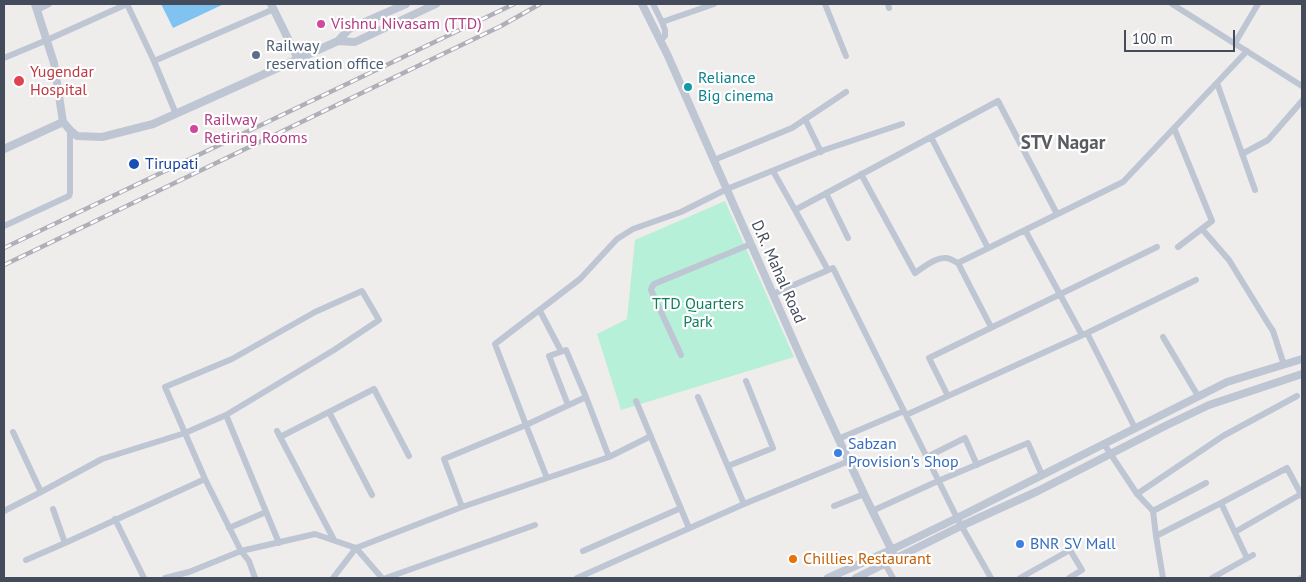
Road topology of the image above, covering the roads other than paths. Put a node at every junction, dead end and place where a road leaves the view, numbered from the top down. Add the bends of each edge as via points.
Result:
1 (49, 4) edge
2 (127, 4) edge
3 (406, 4) edge
4 (436, 4) edge
5 (642, 4) edge
6 (653, 4) edge
7 (714, 4) edge
8 (825, 4) edge
9 (1172, 4) edge
10 (1258, 4) edge
11 (273, 6) edge
12 (36, 7) edge
13 (662, 22) junction
14 (47, 40) junction
15 (338, 41) junction
16 (660, 41) junction
17 (1235, 43) junction
18 (1247, 51) junction
19 (846, 56) dead end
20 (4, 58) edge
21 (298, 59) junction
22 (154, 61) junction
23 (1217, 82) junction
24 (1302, 86) edge
25 (846, 92) dead end
26 (1302, 102) edge
27 (176, 114) junction
28 (805, 119) junction
29 (63, 122) junction
30 (902, 124) dead end
31 (1174, 128) junction
32 (70, 130) junction
33 (931, 137) junction
34 (4, 149) edge
35 (820, 152) junction
36 (1242, 154) junction
37 (714, 160) junction
38 (773, 171) junction
39 (861, 174) junction
40 (727, 189) junction
41 (1255, 190) dead end
42 (826, 193) junction
43 (795, 210) junction
44 (1057, 214) junction
45 (4, 226) edge
46 (1202, 229) junction
47 (1025, 230) junction
48 (848, 238) dead end
49 (751, 244) junction
50 (1157, 246) dead end
51 (1178, 246) dead end
52 (988, 248) junction
53 (958, 263) junction
54 (828, 270) junction
55 (1196, 280) dead end
56 (773, 294) junction
57 (1059, 294) junction
58 (540, 311) junction
59 (991, 327) junction
60 (1084, 334) junction
61 (1163, 337) dead end
62 (561, 351) junction
63 (681, 355) dead end
64 (1302, 359) edge
65 (1284, 364) junction
66 (1302, 374) edge
67 (746, 381) dead end
68 (948, 396) junction
69 (1198, 396) junction
70 (1297, 396) dead end
71 (586, 397) junction
72 (698, 397) dead end
73 (636, 401) dead end
74 (568, 405) junction
75 (329, 412) junction
76 (905, 413) junction
77 (226, 415) junction
78 (526, 425) junction
79 (1135, 428) junction
80 (13, 432) dead end
81 (185, 433) junction
82 (651, 436) junction
83 (838, 439) junction
84 (1104, 444) junction
85 (1111, 454) junction
86 (409, 456) dead end
87 (609, 456) junction
88 (927, 456) junction
89 (848, 461) junction
90 (977, 464) junction
91 (728, 466) junction
92 (1042, 475) junction
93 (547, 478) junction
94 (205, 479) junction
95 (938, 481) junction
96 (1206, 483) dead end
97 (40, 492) junction
98 (864, 494) junction
99 (1137, 494) junction
100 (372, 495) dead end
101 (1301, 495) edge
102 (1221, 503) junction
103 (744, 504) junction
104 (834, 506) dead end
105 (462, 507) junction
106 (681, 508) junction
107 (53, 509) dead end
108 (4, 511) edge
109 (872, 511) junction
110 (1153, 511) junction
111 (266, 512) junction
112 (957, 518) junction
113 (115, 519) junction
114 (535, 525) dead end
115 (961, 526) junction
116 (229, 528) junction
117 (689, 528) junction
118 (1235, 532) junction
119 (1156, 536) junction
120 (334, 540) junction
121 (65, 542) junction
122 (279, 543) junction
123 (356, 548) junction
124 (891, 550) junction
125 (241, 551) junction
126 (583, 551) dead end
127 (880, 555) junction
128 (896, 559) junction
129 (26, 560) dead end
130 (885, 564) junction
131 (190, 575) edge
132 (1216, 577) edge
133 (144, 578) edge
134 (165, 578) edge
135 (255, 578) edge
136 (333, 578) edge
137 (382, 578) edge
138 (386, 578) edge
139 (577, 578) edge
140 (828, 578) edge
141 (856, 578) edge
142 (893, 578) edge
143 (990, 578) edge
144 (1020, 578) edge
145 (1069, 578) edge
146 (1163, 578) edge

1 - 12 street
2 - 14 street
2 - 22 street
3 - 15 street via 349,29
4 - 15 street via 355,42
5 - 16 street, D.R. Mahal Road
6 - 13 street
7 - 13 street
8 - 19 street
9 - 17 street
10 - 17 street
11 - 21 street
11 - 22 street
12 - 14 street
13 - 16 street via 665,36
14 - 20 street
14 - 29 street
15 - 21 street
16 - 37 street, D.R. Mahal Road
17 - 18 street
18 - 23 street
18 - 24 street
21 - 27 street
22 - 27 street
23 - 31 street
23 - 36 street
25 - 28 street
26 - 36 street via 1268,140
27 - 32 street via 153,124 102,137 77,136
28 - 35 street
28 - 37 street via 792,128
29 - 32 street
29 - 34 street
30 - 35 street
31 - 44 street via 1123,182
31 - 46 street via 1212,221
32 - 45 street via 69,196
33 - 39 street
33 - 44 street via 998,101
33 - 52 street
35 - 38 street
36 - 41 street
37 - 40 street, D.R. Mahal Road
38 - 40 street
38 - 43 street
39 - 42 street
39 - 53 street via 915,273 940,259 948,258
40 - 49 street, D.R. Mahal Road
40 - 58 street via 690,209 624,234 580,278
42 - 43 street
42 - 48 street
43 - 54 street
44 - 47 street
46 - 51 street
46 - 65 street via 1229,260 1273,331
47 - 52 street
47 - 57 street
49 - 56 street, D.R. Mahal Road
49 - 63 street via 652,287
50 - 57 street
52 - 53 street
53 - 59 street
54 - 56 street
54 - 76 street via 833,268
55 - 60 street
56 - 83 street, D.R. Mahal Road
57 - 59 street
57 - 60 street
58 - 62 street
58 - 78 street via 495,344
59 - 68 street via 929,358
60 - 68 street
60 - 79 street
61 - 69 street
62 - 71 street via 566,350
62 - 74 street via 549,356
64 - 65 street
65 - 69 street via 1227,382
66 - 85 street via 1209,405
67 - 91 street via 773,448
68 - 76 street
69 - 79 street
70 - 99 street via 1223,436
71 - 74 street
71 - 87 street
72 - 91 street
73 - 82 street
74 - 78 street
75 - 86 street via 374,389
75 - 100 street
75 - 120 street via 279,434
76 - 83 street
76 - 88 street
77 - 81 street
77 - 81 street via 379,320 362,290 315,312 232,359 165,387
77 - 111 street
78 - 93 street
78 - 105 street via 444,459
79 - 84 street
80 - 97 street
81 - 94 street
81 - 97 street via 102,459
82 - 87 street
82 - 106 street
83 - 89 street, D.R. Mahal Road
84 - 85 street
84 - 92 street
85 - 99 street
85 - 115 street
87 - 93 street
88 - 90 street via 965,438
88 - 95 street
89 - 98 street, D.R. Mahal Road
89 - 103 street
90 - 92 street via 1028,443
90 - 95 street
91 - 103 street
92 - 112 street
93 - 105 street
94 - 113 street
94 - 116 street
95 - 109 street
95 - 112 street
96 - 110 street
97 - 108 street
98 - 104 street
98 - 109 street, D.R. Mahal Road
99 - 110 street
101 - 102 street via 1286,468
101 - 118 street
102 - 118 street
102 - 119 street
103 - 117 street
105 - 123 street
106 - 117 street
106 - 126 street
107 - 121 street
109 - 124 street, D.R. Mahal Road
110 - 119 street
111 - 116 street
111 - 122 street
112 - 115 street
112 - 124 street
113 - 121 street
113 - 133 street
114 - 138 street
115 - 128 street
115 - 143 street
116 - 125 street
117 - 139 street
118 - 132 street via 1250,556
119 - 146 street
120 - 122 street via 315,534
120 - 123 street
121 - 129 street
122 - 125 street
123 - 136 street
123 - 137 street
124 - 127 street
124 - 128 street, D.R. Mahal Road
125 - 131 street
125 - 135 street
127 - 130 street
127 - 140 street
128 - 130 street
130 - 141 street
130 - 142 street
131 - 134 street
144 - 145 street via 1070,550 1082,570

